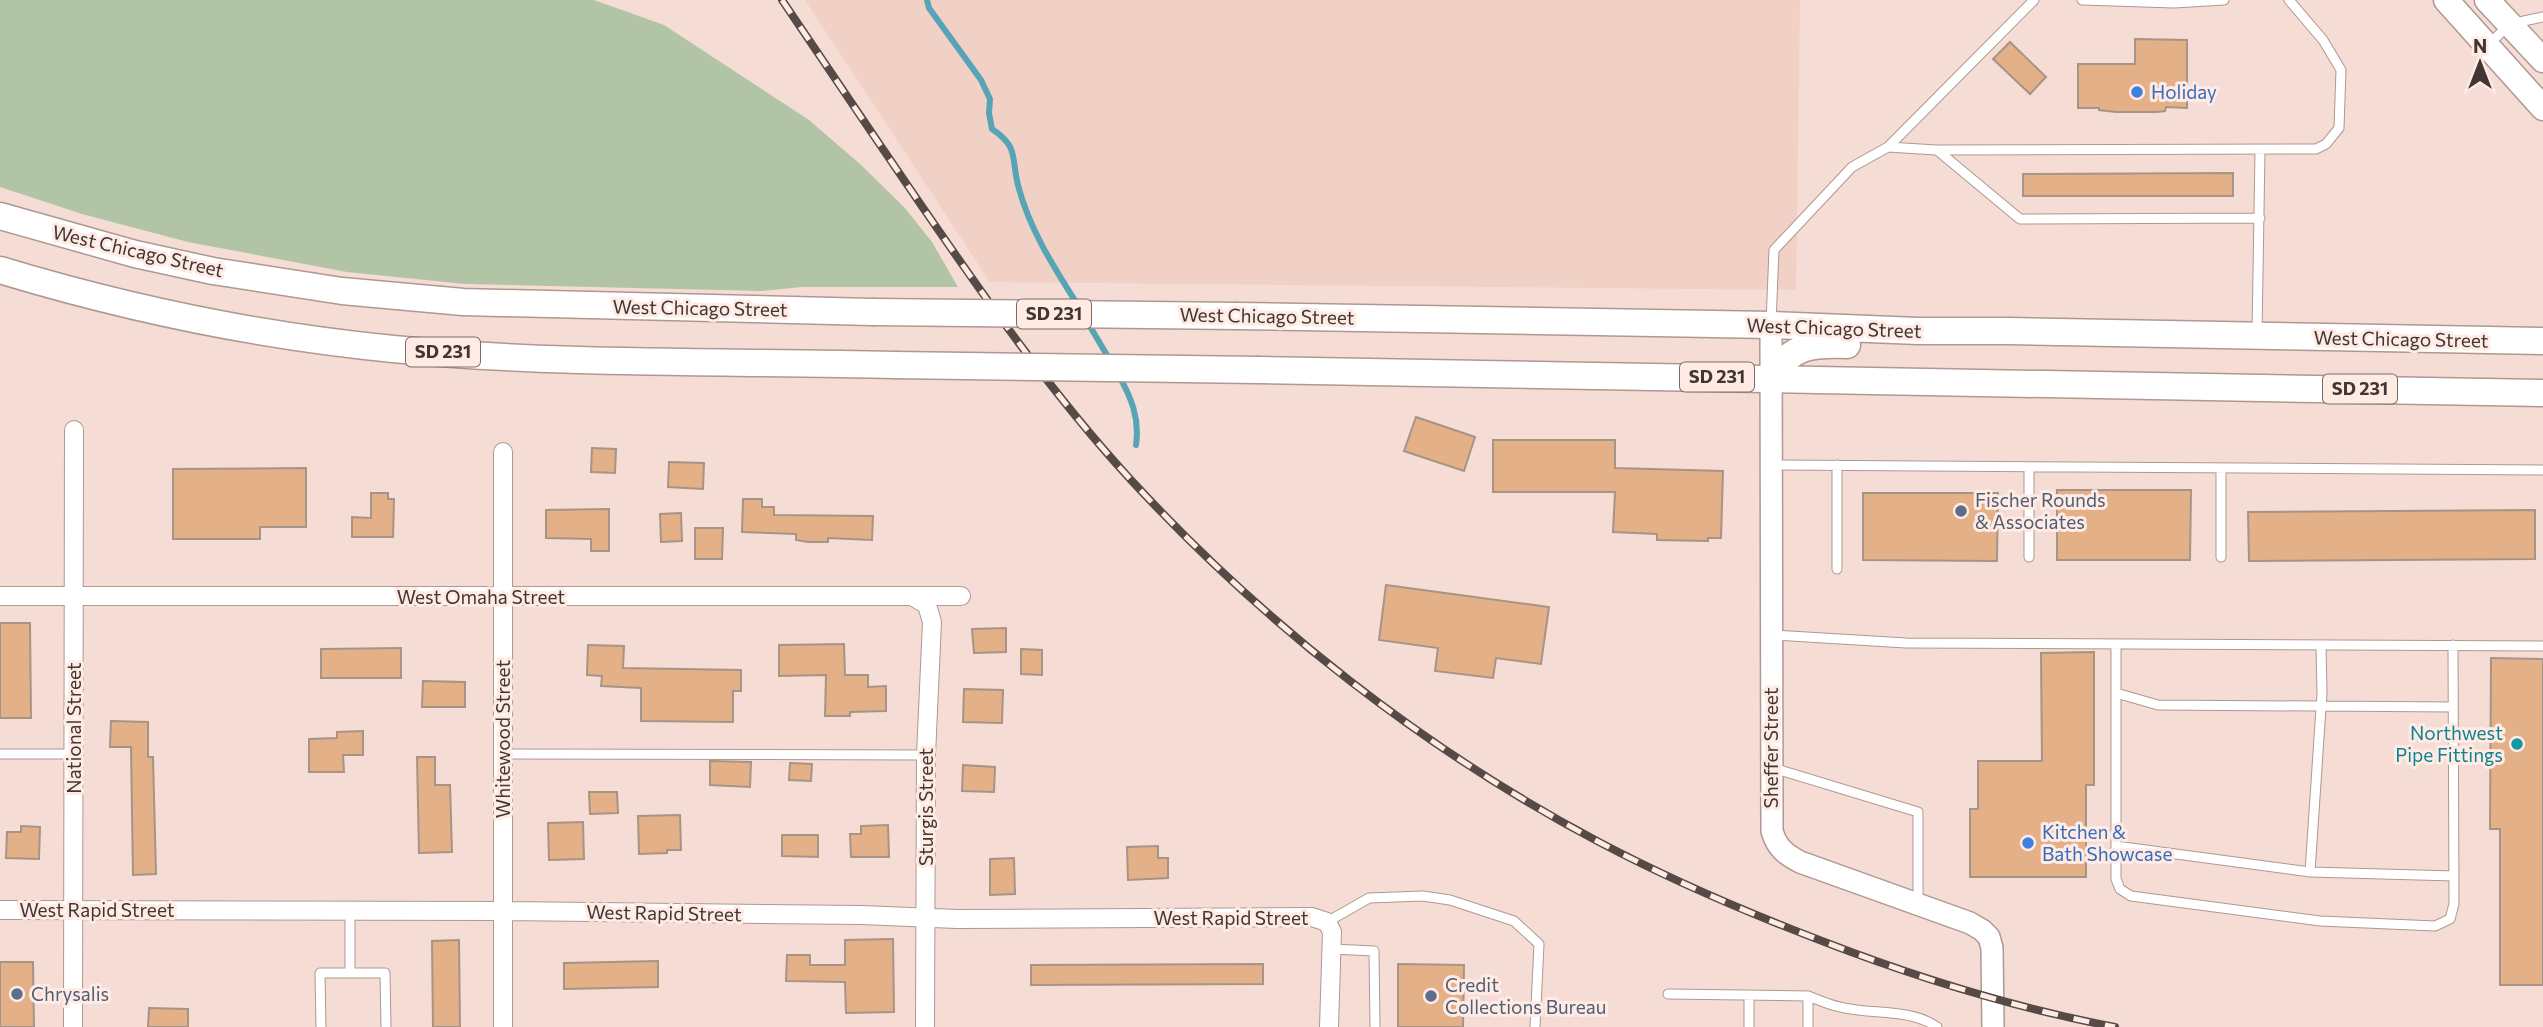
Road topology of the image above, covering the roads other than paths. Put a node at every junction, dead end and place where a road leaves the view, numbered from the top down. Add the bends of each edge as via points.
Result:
1 (2034, 0) edge
2 (2082, 0) edge
3 (2224, 0) edge
4 (2289, 0) edge
5 (2446, 0) edge
6 (2487, 0) edge
7 (2543, 17) edge
8 (2510, 24) junction
9 (2488, 46) junction
10 (2543, 60) edge
11 (2543, 108) edge
12 (1888, 147) junction
13 (1937, 150) junction
14 (2260, 150) junction
15 (0, 216) edge
16 (2260, 218) junction
17 (0, 270) edge
18 (1771, 325) junction
19 (2543, 327) edge
20 (2256, 329) junction
21 (1918, 331) junction
22 (2008, 331) junction
23 (2543, 341) edge
24 (1771, 378) junction
25 (2543, 393) edge
26 (74, 430) dead end
27 (503, 452) dead end
28 (1771, 465) junction
29 (1837, 465) junction
30 (2029, 467) junction
31 (2221, 468) junction
32 (2543, 470) edge
33 (2221, 556) dead end
34 (2029, 557) dead end
35 (1837, 569) dead end
36 (0, 596) edge
37 (74, 596) junction
38 (912, 596) junction
39 (961, 596) dead end
40 (503, 597) junction
41 (1772, 635) junction
42 (2116, 644) junction
43 (2321, 645) junction
44 (2453, 646) junction
45 (2543, 646) edge
46 (2116, 693) junction
47 (2321, 707) junction
48 (2453, 707) junction
49 (0, 754) edge
50 (74, 754) junction
51 (503, 754) junction
52 (926, 755) junction
53 (1771, 768) junction
54 (2116, 846) junction
55 (2310, 872) junction
56 (2454, 876) junction
57 (1918, 905) junction
58 (0, 910) edge
59 (73, 910) junction
60 (350, 911) junction
61 (504, 911) junction
62 (926, 918) junction
63 (1327, 922) junction
64 (1332, 949) junction
65 (351, 972) junction
66 (1668, 994) dead end
67 (1749, 995) junction
68 (1808, 996) junction
69 (74, 1027) edge
70 (321, 1027) edge
71 (386, 1027) edge
72 (503, 1027) edge
73 (925, 1027) edge
74 (1329, 1027) edge
75 (1375, 1027) edge
76 (1535, 1027) edge
77 (1749, 1027) edge
78 (1808, 1027) edge
79 (1937, 1027) edge
80 (1993, 1027) edge

1 - 12 lane
2 - 3 lane
4 - 14 lane via 2341,70 2339,128 2316,149
5 - 9 main road
6 - 8 main road
7 - 8 lane
8 - 9 lane
8 - 10 main road
9 - 11 main road
12 - 13 lane
12 - 18 lane via 1852,167 1774,250
13 - 14 lane
13 - 16 lane via 2020,219
14 - 16 lane
15 - 18 main road, West Chicago Street / SD 231, bridge via 213,271 366,294 463,302
16 - 20 lane
17 - 24 main road, SD 231, bridge via 187,319 394,349 553,358
18 - 21 main road, West Chicago Street / SD 231
18 - 24 street, Sheffer Street
19 - 20 main road
20 - 21 main road via 2048,319
20 - 22 main road, West Chicago Street / SD 231
20 - 23 main road, West Chicago Street / SD 231
21 - 22 main road, West Chicago Street / SD 231
22 - 24 main road via 1919,346 1816,344 1779,364
24 - 25 main road, SD 231
24 - 28 street, Sheffer Street
26 - 37 street, National Street
27 - 40 street, Whitewood Street
28 - 29 lane
28 - 41 street, Sheffer Street
29 - 30 lane
29 - 35 lane
30 - 31 lane
30 - 34 lane
31 - 32 lane
31 - 33 lane
36 - 37 street, West Omaha Street
37 - 40 street, West Omaha Street
37 - 50 street, National Street
38 - 39 street, West Omaha Street
38 - 40 street, West Omaha Street
38 - 52 street, Sturgis Street via 927,605 932,622
40 - 51 street, Whitewood Street
41 - 42 lane via 1906,643
41 - 53 street, Sheffer Street
42 - 43 lane
42 - 46 lane
43 - 44 lane
43 - 47 lane
44 - 45 lane
44 - 48 lane
46 - 47 lane via 2158,705
46 - 54 lane
47 - 48 lane
47 - 55 lane
48 - 56 lane
49 - 50 lane
50 - 59 street, National Street
51 - 52 lane
51 - 61 street, Whitewood Street
52 - 62 street, Sturgis Street
53 - 57 street, Sheffer Street via 1772,831 1785,854
53 - 57 lane via 1918,812
54 - 55 lane
54 - 56 lane via 2116,879 2120,889 2131,896 2320,921 2435,926 2450,919
55 - 56 lane
57 - 80 street, Sheffer Street via 1970,923 1989,937
58 - 59 street, West Rapid Street
59 - 60 street, West Rapid Street
59 - 69 street, National Street
60 - 61 street, West Rapid Street
60 - 65 lane
61 - 62 street, West Rapid Street
61 - 72 street, Whitewood Street
62 - 63 street, West Rapid Street via 1312,916
62 - 73 street, Sturgis Street
63 - 64 street
63 - 76 lane via 1370,898 1423,896 1514,921 1539,944
64 - 74 street
64 - 75 lane via 1374,951
65 - 70 lane via 320,973
65 - 71 lane via 385,973
66 - 67 lane
67 - 68 lane
67 - 77 lane
68 - 78 lane
68 - 79 lane via 1840,1007 1928,1020

